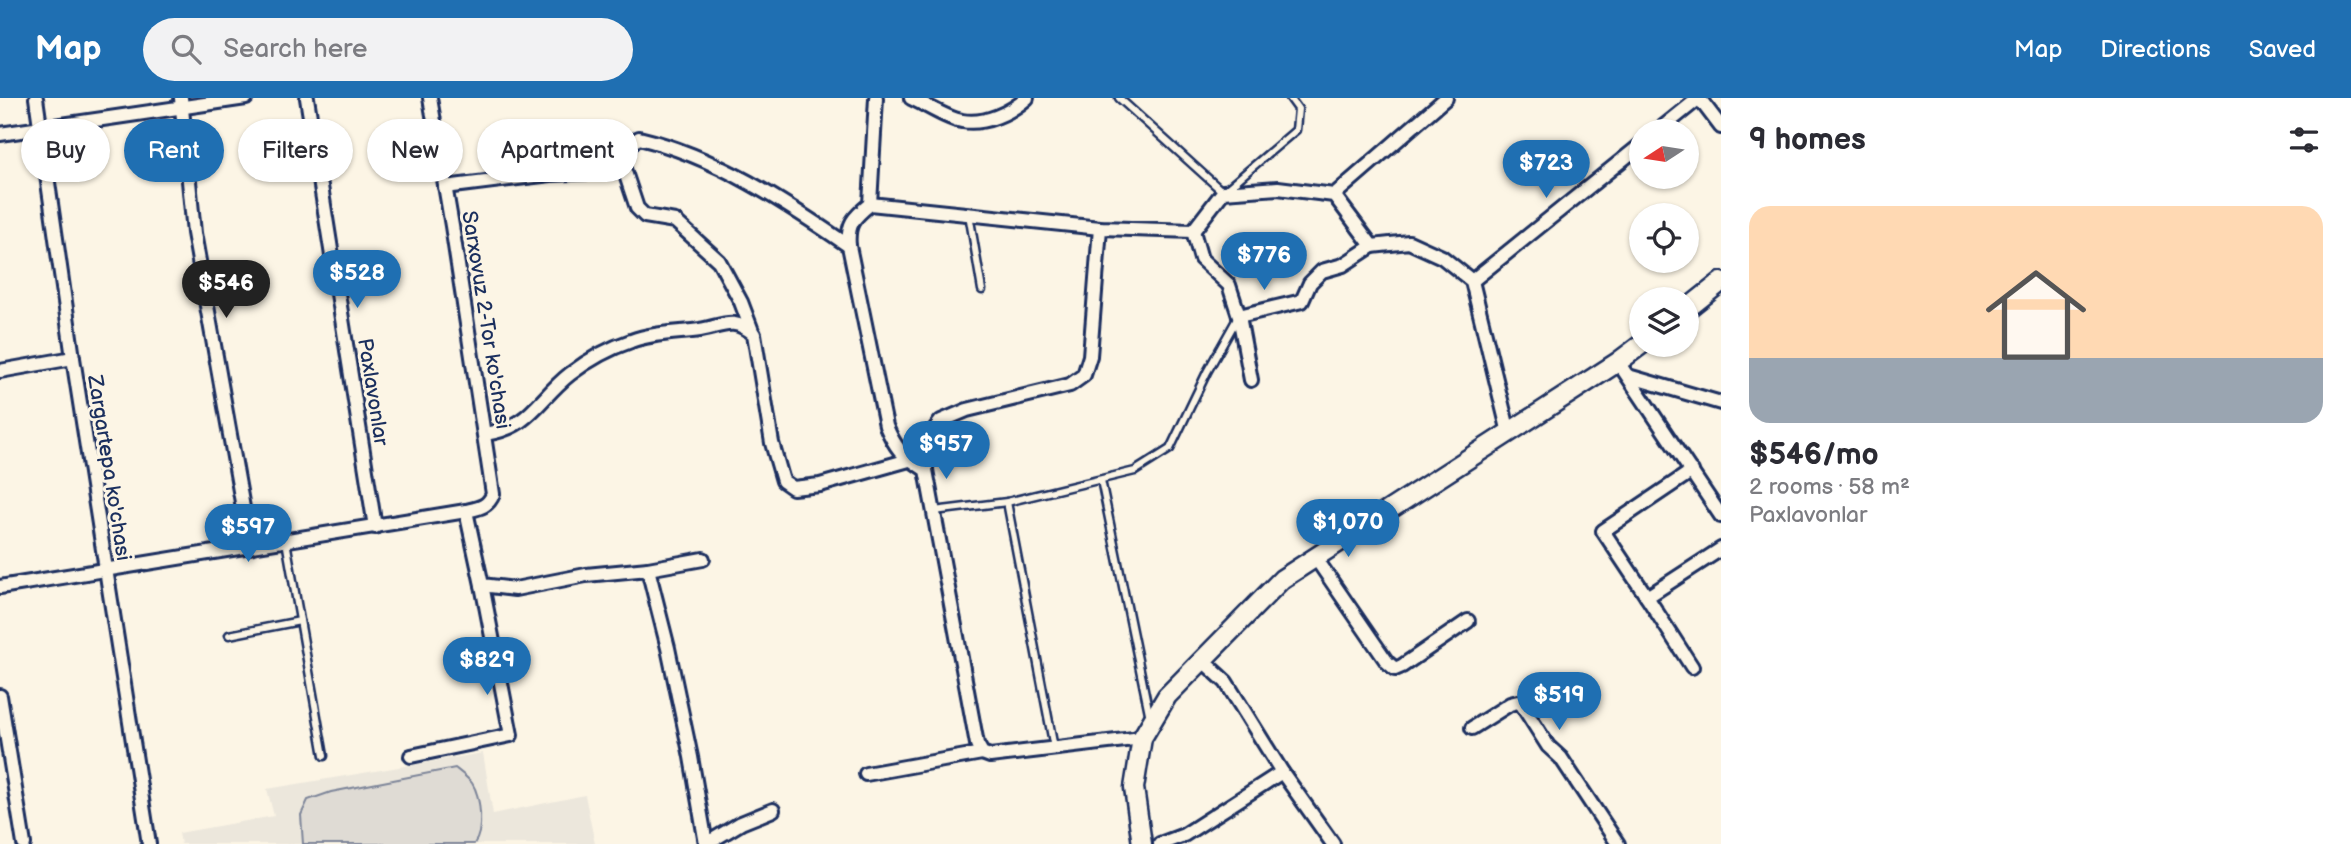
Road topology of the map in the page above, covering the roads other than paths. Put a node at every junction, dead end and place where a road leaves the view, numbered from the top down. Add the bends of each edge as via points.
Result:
1 (36, 98) edge
2 (246, 98) edge
3 (307, 98) edge
4 (430, 98) edge
5 (876, 98) edge
6 (911, 98) edge
7 (1027, 98) edge
8 (1119, 98) edge
9 (1290, 98) edge
10 (1446, 98) edge
11 (1699, 98) edge
12 (182, 102) edge
13 (934, 103) edge
14 (39, 119) edge
15 (85, 119) edge
16 (1673, 119) edge
17 (1721, 127) edge
18 (21, 130) edge
19 (0, 134) edge
20 (638, 139) edge
21 (1629, 154) edge
22 (48, 182) edge
23 (486, 182) edge
24 (628, 182) edge
25 (445, 187) junction
26 (1223, 192) junction
27 (1334, 195) junction
28 (870, 204) junction
29 (969, 214) junction
30 (1100, 228) junction
31 (1193, 231) junction
32 (849, 246) junction
33 (1372, 246) junction
34 (1472, 281) junction
35 (1721, 282) edge
36 (982, 290) dead end
37 (1699, 299) edge
38 (1239, 316) junction
39 (754, 334) junction
40 (1632, 357) edge
41 (73, 358) junction
42 (1623, 369) junction
43 (0, 371) edge
44 (1251, 380) dead end
45 (1721, 403) edge
46 (1508, 433) junction
47 (485, 434) junction
48 (909, 460) junction
49 (926, 470) junction
50 (1692, 471) junction
51 (1101, 480) junction
52 (1007, 502) junction
53 (466, 511) junction
54 (934, 511) junction
55 (1721, 516) edge
56 (375, 527) junction
57 (286, 541) junction
58 (250, 547) junction
59 (1721, 549) edge
60 (1315, 557) junction
61 (703, 559) dead end
62 (105, 569) junction
63 (648, 569) junction
64 (482, 585) junction
65 (0, 587) edge
66 (1647, 597) junction
67 (300, 621) junction
68 (1468, 621) dead end
69 (229, 635) dead end
70 (1202, 660) junction
71 (1692, 667) dead end
72 (0, 696) edge
73 (1472, 727) dead end
74 (1147, 731) junction
75 (1054, 749) junction
76 (982, 753) junction
77 (324, 756) dead end
78 (411, 756) dead end
79 (1282, 772) junction
80 (866, 774) dead end
81 (773, 810) dead end
82 (24, 844) edge
83 (149, 844) edge
84 (1142, 844) edge
85 (1160, 844) edge
86 (1333, 844) edge
87 (1618, 844) edge

1 - 14 street, Zargartepa ko'chasi
2 - 12 street
3 - 56 street, Paxlavonlar
4 - 25 street, Sarxovuz 2-Tor ko'chasi
5 - 28 street
6 - 13 street
7 - 13 street via 990,120 961,121
8 - 26 lane
9 - 26 lane via 1298,109 1296,130
10 - 27 street
11 - 16 street
11 - 17 street
12 - 15 street
12 - 58 street via 194,233
18 - 19 street
20 - 32 street via 715,165
21 - 34 street
22 - 41 street, Zargartepa ko'chasi
23 - 25 street
24 - 39 street via 637,208 645,216 675,221 719,261
25 - 47 street, Sarxovuz 2-Tor ko'chasi
26 - 27 street via 1278,188
26 - 31 street
27 - 33 street
28 - 29 street
28 - 32 street via 848,230
29 - 30 street
29 - 36 lane
30 - 31 street
30 - 49 street via 1090,356 1084,375 1070,385 967,410 941,421 928,439
31 - 38 street via 1201,259 1229,285
32 - 48 street via 886,426 895,447
33 - 34 street via 1409,242 1442,257
33 - 38 street via 1343,265 1322,271 1302,301
34 - 46 street
35 - 37 street
38 - 44 street
38 - 51 lane via 1170,449 1135,471
39 - 47 street via 729,323 631,340 569,375 517,425
39 - 48 street via 783,481 793,488 820,485
40 - 42 street
41 - 43 street
41 - 62 street, Zargartepa ko'chasi
42 - 45 street
42 - 46 street
42 - 50 street
46 - 60 street
47 - 53 street, Sarxovuz 2-Tor ko'chasi via 493,494 487,505
48 - 49 street
49 - 54 street
50 - 55 street
50 - 66 street via 1603,531
51 - 52 lane
51 - 74 lane
52 - 54 lane
52 - 75 lane
53 - 56 street
53 - 64 street
54 - 76 street
56 - 57 street
57 - 58 street
57 - 67 lane
58 - 62 street
59 - 66 street
60 - 68 street via 1395,668
60 - 70 street via 1282,579
61 - 63 street
62 - 65 street
62 - 83 street, Zargartepa ko'chasi
63 - 64 street via 515,589
63 - 81 street via 680,703 706,844
64 - 78 street via 511,735
66 - 71 street
67 - 69 lane
67 - 77 lane
70 - 74 street via 1167,696
70 - 79 street via 1226,682
72 - 82 street
73 - 87 street via 1510,704 1522,705
74 - 75 street
74 - 84 street via 1134,788
75 - 76 street via 990,757
76 - 80 street
79 - 85 street via 1184,835
79 - 86 street

